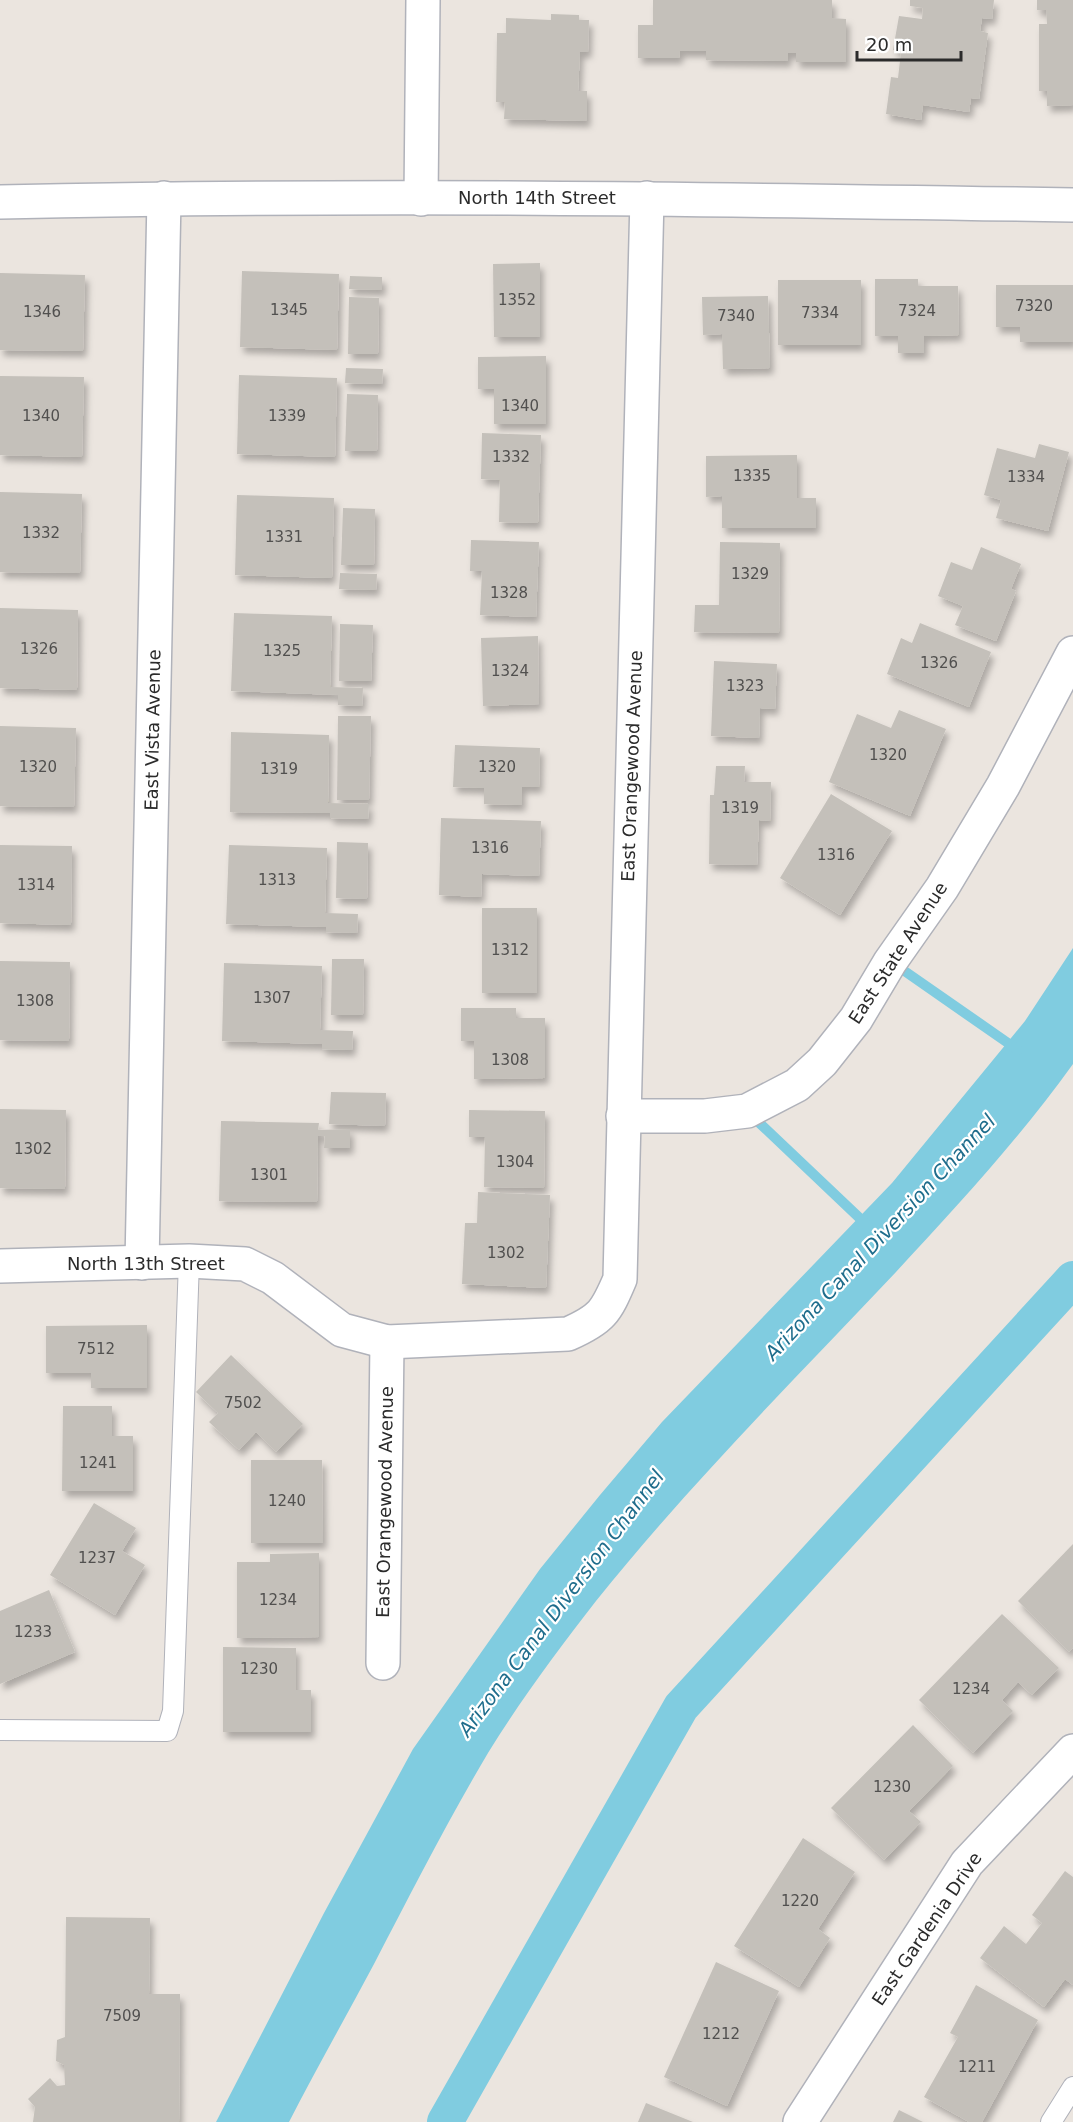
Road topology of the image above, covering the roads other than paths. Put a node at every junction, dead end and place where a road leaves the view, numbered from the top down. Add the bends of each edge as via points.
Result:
1 (423, 0) edge
2 (164, 198) junction
3 (647, 198) junction
4 (421, 199) junction
5 (0, 202) edge
6 (1073, 205) edge
7 (1073, 653) edge
8 (623, 1116) junction
9 (189, 1261) junction
10 (142, 1263) junction
11 (0, 1266) edge
12 (591, 1324) joint
13 (387, 1342) junction
14 (383, 1663) dead end
15 (0, 1730) edge
16 (1073, 1751) edge
17 (1073, 2087) edge
18 (800, 2122) edge
19 (1051, 2122) edge

1 - 4 street
2 - 4 street, North 14th Street
2 - 5 street, North 14th Street
2 - 10 street, East Vista Avenue
3 - 4 street, North 14th Street
3 - 6 street, North 14th Street
3 - 8 street, East Orangewood Avenue
7 - 8 street, East State Avenue via 1003,786 942,888 856,1019 822,1062 797,1085 747,1110 705,1116
8 - 12 street, East Orangewood Avenue via 620,1279 607,1308
9 - 10 street, North 13th Street
9 - 13 street, North 13th Street via 245,1264 273,1278 342,1330
9 - 15 lane via 173,1711 166,1731
10 - 11 street, North 13th Street
12 - 13 street, North 13th Street via 568,1334
13 - 14 street, East Orangewood Avenue
16 - 18 street, East Gardenia Drive via 967,1863
17 - 19 lane

